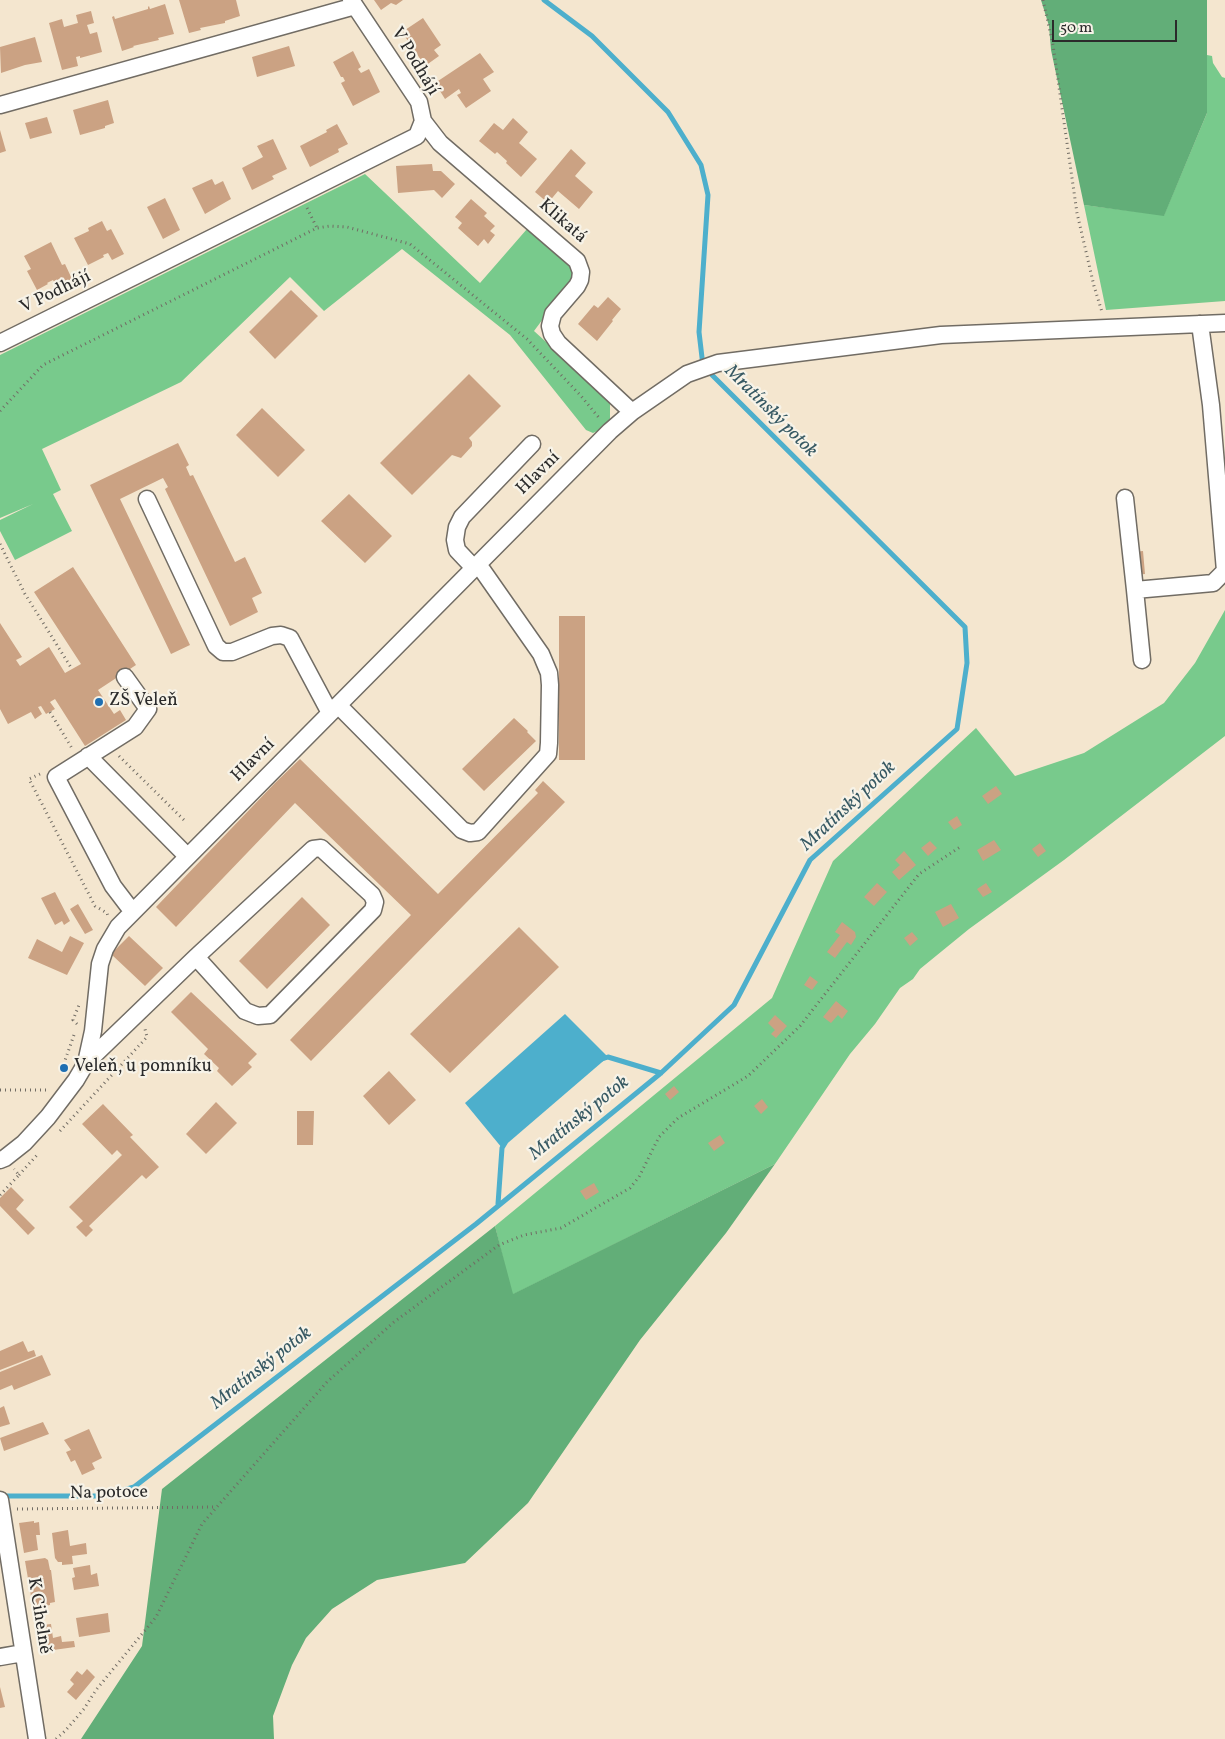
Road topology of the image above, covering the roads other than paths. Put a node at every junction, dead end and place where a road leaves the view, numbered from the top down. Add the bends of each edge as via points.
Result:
1 (353, 3) edge
2 (0, 105) edge
3 (423, 121) junction
4 (1225, 323) edge
5 (1200, 324) junction
6 (0, 343) edge
7 (632, 412) junction
8 (532, 444) dead end
9 (1125, 498) dead end
10 (147, 499) dead end
11 (476, 566) junction
12 (1135, 590) junction
13 (1142, 660) dead end
14 (125, 676) dead end
15 (334, 709) junction
16 (82, 756) junction
17 (187, 856) junction
18 (132, 911) junction
19 (196, 958) junction
20 (86, 1063) junction
21 (0, 1160) edge
22 (1, 1504) edge
23 (23, 1653) junction
24 (0, 1657) edge
25 (37, 1739) edge

1 - 2 street, V Podhájí
1 - 3 street, V Podhájí via 419,102
3 - 6 street, V Podhájí via 417,136
3 - 7 street, Klikatá via 440,143 577,261 580,280 553,314 552,334
4 - 5 street, Hlavní
5 - 7 street, Hlavní via 941,335 718,363 687,374
5 - 12 street via 1211,405 1225,571 1214,583
7 - 11 street, Hlavní
8 - 11 street via 456,527 457,550
9 - 12 street
10 - 15 street via 216,646 223,652 232,652 272,636 290,638
11 - 15 street, Hlavní
11 - 15 street via 541,654 550,684 548,754 478,832 462,830
12 - 13 street
14 - 16 street via 148,709 135,727
15 - 17 street, Hlavní
16 - 17 street
16 - 18 street via 56,777 113,886
17 - 18 street, Hlavní
18 - 20 street, Hlavní via 112,936 100,964
19 - 19 street via 245,1011 258,1016 270,1015 373,910 375,902 372,895 321,848 313,849
19 - 20 street
20 - 21 street, Hlavní via 48,1117 24,1143
22 - 23 street, K Cihelně
23 - 24 street
23 - 25 street, K Cihelně

